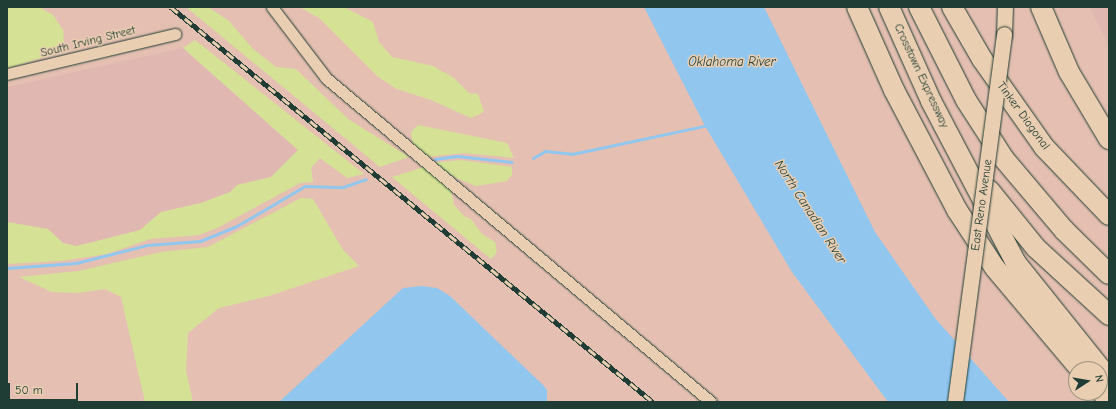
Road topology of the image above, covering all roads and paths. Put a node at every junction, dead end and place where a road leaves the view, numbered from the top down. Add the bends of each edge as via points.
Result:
1 (272, 7) edge
2 (858, 7) edge
3 (889, 7) edge
4 (919, 7) edge
5 (952, 7) edge
6 (1005, 7) edge
7 (1041, 7) edge
8 (175, 34) dead end
9 (7, 74) edge
10 (1109, 139) edge
11 (954, 144) junction
12 (1109, 215) edge
13 (1109, 274) edge
14 (1109, 316) edge
15 (1073, 361) edge
16 (1090, 361) edge
17 (711, 402) edge
18 (954, 402) edge

1 - 17 street via 326,78
2 - 15 highway via 894,90 957,210 996,268
3 - 11 highway, Crosstown Expressway
4 - 13 highway via 966,100 1004,159 1064,230
5 - 12 highway, Tinker Diagonal via 982,59 1031,129 1069,176
6 - 18 main road, East Reno Avenue, bridge via 1004,34
7 - 10 highway via 1069,72
8 - 9 street, South Irving Street
11 - 14 highway via 1036,248
11 - 16 highway via 1016,264

